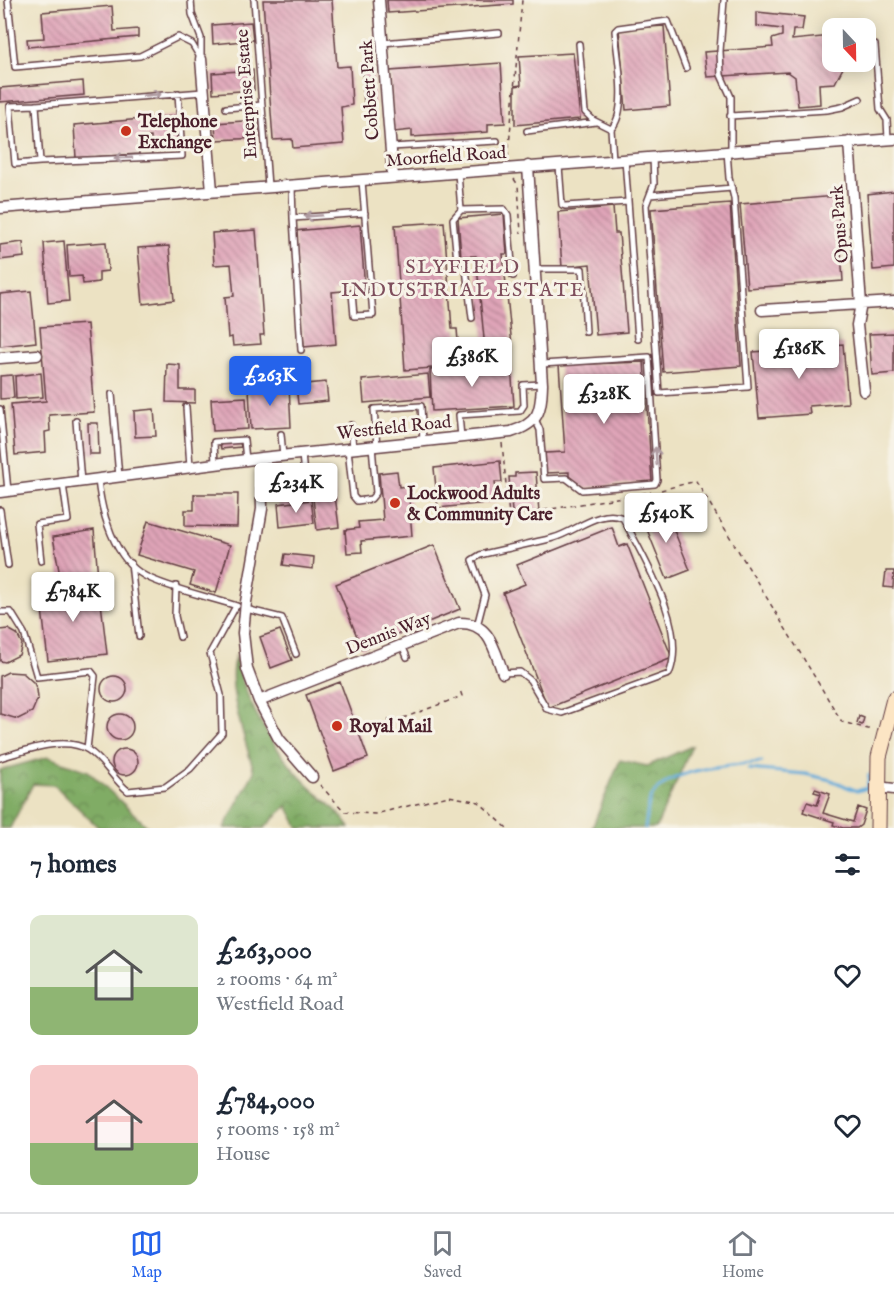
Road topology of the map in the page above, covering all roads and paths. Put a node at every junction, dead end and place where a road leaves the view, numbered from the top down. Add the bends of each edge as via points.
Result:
1 (8, 0) edge
2 (191, 0) edge
3 (254, 0) edge
4 (379, 0) edge
5 (522, 0) edge
6 (724, 0) edge
7 (499, 33) dead end
8 (382, 43) junction
9 (579, 44) dead end
10 (201, 59) junction
11 (876, 66) edge
12 (686, 68) dead end
13 (178, 93) junction
14 (203, 93) junction
15 (860, 99) dead end
16 (36, 105) junction
17 (262, 105) junction
18 (226, 108) dead end
19 (730, 116) junction
20 (596, 122) junction
21 (611, 129) junction
22 (527, 131) dead end
23 (891, 139) edge
24 (497, 141) dead end
25 (849, 142) junction
26 (390, 147) junction
27 (729, 151) junction
28 (508, 157) dead end
29 (653, 157) junction
30 (619, 160) junction
31 (40, 162) junction
32 (559, 164) junction
33 (528, 166) junction
34 (458, 172) junction
35 (393, 177) junction
36 (512, 178) dead end
37 (362, 179) junction
38 (292, 185) junction
39 (268, 186) junction
40 (732, 188) junction
41 (212, 190) junction
42 (650, 195) junction
43 (628, 202) junction
44 (0, 208) edge
45 (461, 210) junction
46 (365, 213) junction
47 (293, 218) junction
48 (522, 244) dead end
49 (535, 269) junction
50 (513, 276) dead end
51 (352, 293) dead end
52 (894, 302) edge
53 (861, 304) junction
54 (762, 310) dead end
55 (472, 318) dead end
56 (586, 332) dead end
57 (638, 339) dead end
58 (301, 350) dead end
59 (37, 355) dead end
60 (0, 358) edge
61 (542, 364) junction
62 (542, 384) junction
63 (864, 391) dead end
64 (112, 394) dead end
65 (186, 407) dead end
66 (0, 409) edge
67 (535, 419) junction
68 (76, 421) dead end
69 (351, 425) dead end
70 (501, 433) junction
71 (281, 434) dead end
72 (461, 437) junction
73 (423, 441) junction
74 (375, 446) junction
75 (351, 449) junction
76 (302, 454) junction
77 (283, 456) junction
78 (261, 458) junction
79 (246, 460) junction
80 (215, 464) junction
81 (190, 467) junction
82 (119, 477) junction
83 (98, 479) junction
84 (81, 482) junction
85 (63, 484) junction
86 (286, 488) dead end
87 (4, 492) edge
88 (0, 510) edge
89 (41, 561) dead end
90 (131, 562) junction
91 (8, 565) dead end
92 (176, 586) junction
93 (240, 607) junction
94 (0, 612) edge
95 (477, 626) junction
96 (139, 636) dead end
97 (180, 637) dead end
98 (402, 645) junction
99 (296, 654) dead end
100 (407, 657) dead end
101 (503, 674) joint
102 (460, 690) dead end
103 (894, 699) edge
104 (435, 700) dead end
105 (259, 701) junction
106 (437, 705) junction
107 (415, 708) dead end
108 (417, 712) junction
109 (388, 719) dead end
110 (884, 732) junction
111 (87, 749) junction
112 (0, 758) edge
113 (312, 777) joint
114 (878, 787) junction
115 (894, 789) edge
116 (507, 828) edge
117 (878, 828) edge

1 - 10 lane via 15,67 140,56 178,37 192,44
2 - 10 lane via 201,38
3 - 17 lane, Enterprise Estate
4 - 8 street, Cobbett Park
5 - 28 path
6 - 19 lane via 720,51 722,75 731,97
7 - 8 lane
8 - 26 street, Cobbett Park
9 - 20 lane via 585,112
10 - 14 street
11 - 23 lane via 880,109
12 - 21 lane via 668,21 618,28 615,31 621,104 619,121
13 - 14 lane
16 -> 13 lane
13 -> 31 lane via 182,156
14 - 41 street
15 - 19 lane via 827,110
16 - 31 lane
16 - 31 lane via 10,106 15,164
17 - 18 lane
17 - 39 lane, Enterprise Estate
19 - 27 lane
20 - 21 lane
20 - 22 lane
21 - 30 lane
23 - 25 street, Moorfield Road
24 - 26 lane
25 - 27 street, Moorfield Road
25 - 53 street, Opus Park
26 - 35 street, Cobbett Park
27 - 29 street, Moorfield Road
27 - 40 lane
29 - 30 street, Moorfield Road
29 - 42 lane via 654,184
30 - 32 street, Moorfield Road
30 - 43 lane
32 - 33 street, Moorfield Road
32 - 43 lane via 562,205
33 - 34 street, Moorfield Road
33 - 49 street
34 - 35 street, Moorfield Road
34 - 45 lane
35 - 37 street, Moorfield Road
36 - 48 path via 518,185
37 - 38 street, Moorfield Road
37 - 46 lane
38 - 39 street, Moorfield Road
38 - 47 lane
39 - 41 street, Moorfield Road
40 - 42 lane
40 - 42 lane via 748,387 659,393 646,205
41 - 44 street, Moorfield Road
43 - 57 lane
45 - 50 lane via 504,209 508,215
45 - 55 lane via 453,219 457,261 465,261
46 -> 47 lane
46 - 51 lane via 373,315 354,316
47 - 58 lane
49 - 56 lane via 582,268
49 - 61 street
52 - 53 street
53 - 54 street
53 - 63 street, Opus Park via 857,325
59 - 60 street
61 - 62 street
67 -> 61 lane via 540,430 544,479 566,478 582,490 655,484 649,357
62 - 67 street via 541,405
62 - 72 lane via 523,385 524,405 520,411 459,416
64 - 82 lane
65 - 81 lane
66 - 87 lane
67 - 70 street, Westfield Road via 525,427
68 - 84 lane
69 - 75 lane
70 - 72 street, Westfield Road
70 - 110 path via 511,516 649,493 696,481 842,722
71 - 77 lane
72 - 73 street, Westfield Road
73 - 74 street, Westfield Road
73 - 74 lane via 421,406 374,409
74 - 75 street, Westfield Road
74 - 75 lane via 376,493 371,499 357,501 353,496
75 - 76 street, Westfield Road
76 - 77 street, Westfield Road
76 - 86 lane via 305,486
77 - 78 street, Westfield Road
78 - 79 street, Westfield Road
78 - 93 street via 262,510
79 - 80 street, Westfield Road
79 - 80 lane via 244,440 214,442
80 - 81 street, Westfield Road
81 - 82 street, Westfield Road
82 - 83 street, Westfield Road
83 - 84 street, Westfield Road
83 - 90 lane via 108,525 123,555
84 - 85 street, Westfield Road
85 - 87 street, Westfield Road
85 - 89 lane via 68,520 37,524
88 - 91 lane
90 - 92 lane via 144,575
90 - 96 lane
92 - 93 lane
92 - 97 lane via 175,616
93 - 99 lane via 282,618
93 - 105 street via 247,669
93 - 111 lane via 210,653 221,695 222,733 190,769 165,787 128,790
94 - 111 lane via 11,612 24,633 37,677 91,671 95,676
95 - 98 street, Dennis Way via 459,622
95 - 101 street via 488,634
95 - 101 lane via 485,595 472,560 555,537 595,519 615,514 623,518 671,622 675,660 669,674 562,713 547,709 530,680 520,672
98 - 100 lane
98 - 105 street, Dennis Way
102 - 106 path via 462,696
103 - 110 street
104 - 106 path
105 - 113 street via 279,739
106 - 108 path
107 - 108 path
108 - 109 path via 390,723
110 - 114 street
111 - 112 lane via 48,743
113 - 116 path via 345,812 375,814 449,796 479,802
114 - 115 street
114 - 117 street

